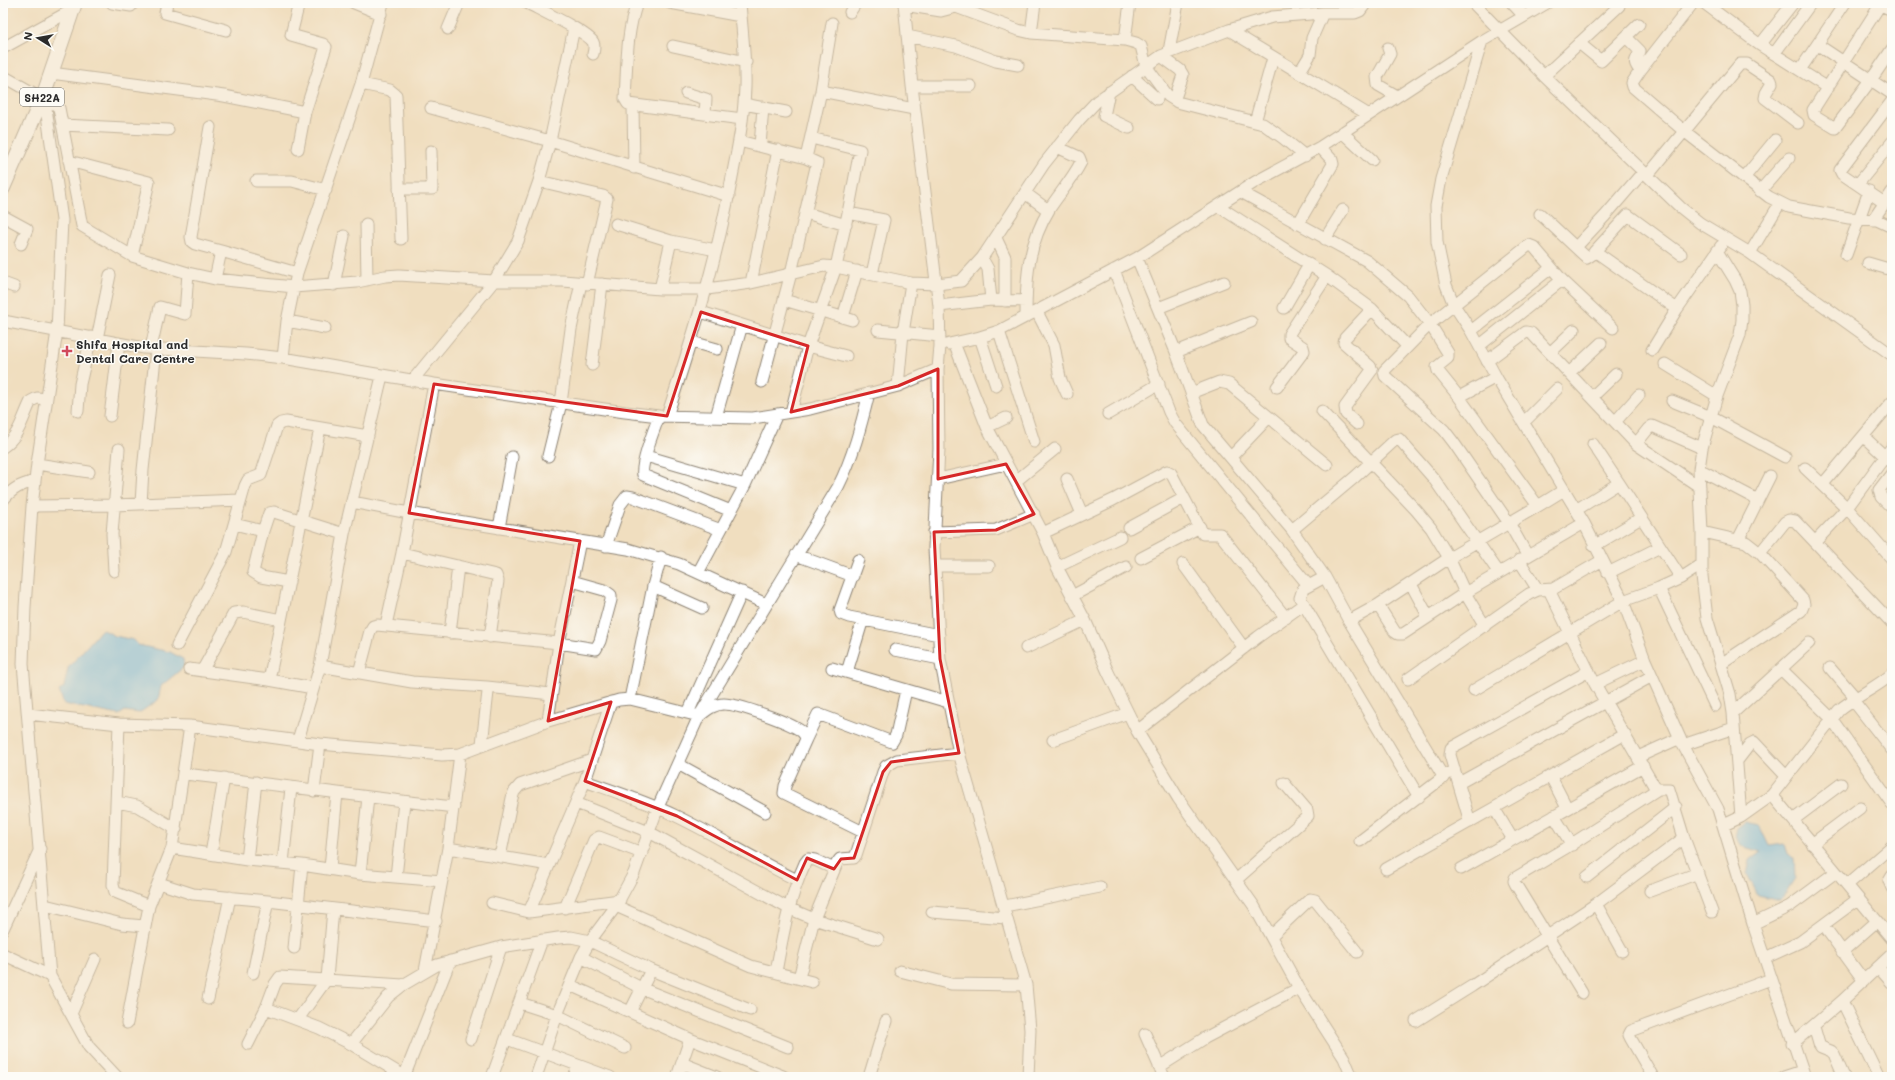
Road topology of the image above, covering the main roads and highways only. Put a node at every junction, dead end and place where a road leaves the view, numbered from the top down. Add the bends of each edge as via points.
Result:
1 (74, 7) edge
2 (3, 188) edge

1 - 2 main road, SH22A via 43,96

